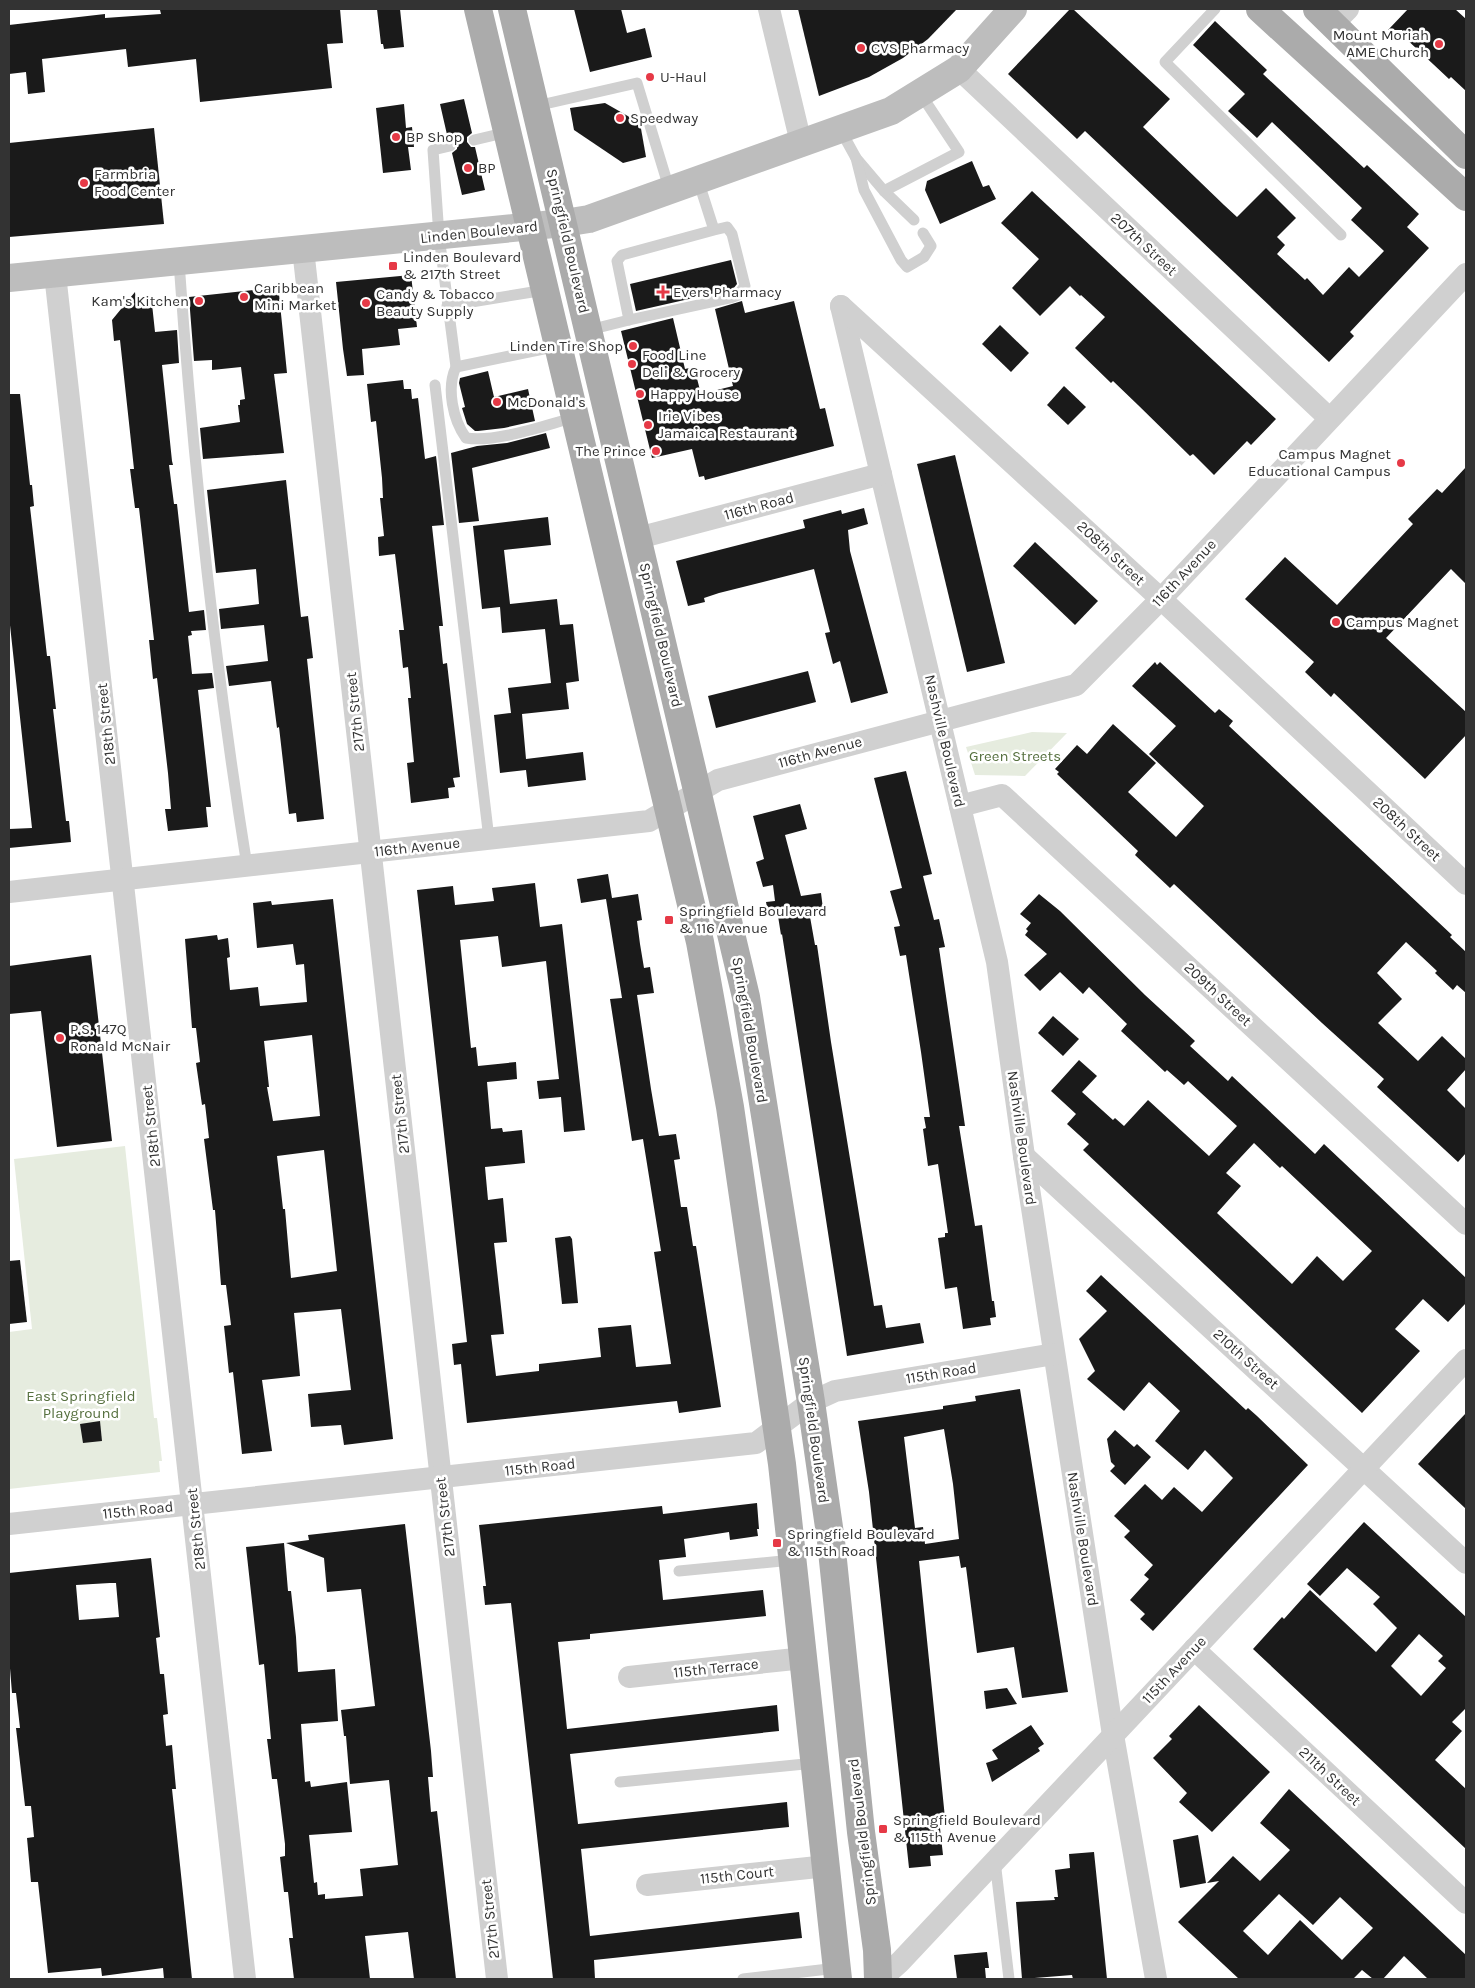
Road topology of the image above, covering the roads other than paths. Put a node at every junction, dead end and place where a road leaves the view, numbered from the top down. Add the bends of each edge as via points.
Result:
1 (478, 9) edge
2 (512, 9) edge
3 (769, 9) edge
4 (1013, 9) edge
5 (1215, 9) edge
6 (1260, 9) edge
7 (1333, 14) edge
8 (960, 69) junction
9 (920, 93) junction
10 (536, 106) junction
11 (839, 129) junction
12 (508, 132) junction
13 (474, 140) dead end
14 (801, 143) junction
15 (450, 146) dead end
16 (1466, 155) edge
17 (856, 158) junction
18 (698, 178) junction
19 (669, 188) junction
20 (884, 191) junction
21 (1466, 197) edge
22 (914, 220) dead end
23 (564, 223) junction
24 (531, 226) junction
25 (714, 230) junction
26 (923, 233) dead end
27 (1341, 235) dead end
28 (439, 236) junction
29 (302, 249) junction
30 (179, 261) junction
31 (55, 274) junction
32 (1466, 274) edge
33 (9, 278) edge
34 (545, 290) junction
35 (447, 306) junction
36 (841, 306) joint
37 (629, 320) junction
38 (589, 330) junction
39 (558, 346) junction
40 (456, 367) junction
41 (435, 385) dead end
42 (576, 417) junction
43 (1329, 418) junction
44 (881, 474) junction
45 (638, 538) junction
46 (1160, 599) junction
47 (940, 720) junction
48 (698, 792) junction
49 (960, 806) junction
50 (669, 810) junction
51 (489, 839) junction
52 (370, 852) junction
53 (247, 866) junction
54 (124, 879) junction
55 (1466, 884) edge
56 (9, 887) edge
57 (1024, 1156) junction
58 (1466, 1224) edge
59 (1054, 1354) junction
60 (1466, 1360) edge
61 (811, 1402) junction
62 (777, 1428) junction
63 (1364, 1468) junction
64 (441, 1478) junction
65 (193, 1504) junction
66 (9, 1524) edge
67 (792, 1560) junction
68 (1466, 1563) edge
69 (679, 1571) dead end
70 (1194, 1649) junction
71 (804, 1658) junction
72 (629, 1677) dead end
73 (1113, 1736) junction
74 (815, 1763) junction
75 (620, 1782) dead end
76 (995, 1861) junction
77 (827, 1866) junction
78 (647, 1885) dead end
79 (1466, 1903) edge
80 (1155, 1971) edge
81 (838, 1974) edge
82 (245, 1979) edge
83 (497, 1979) edge
84 (743, 1979) edge
85 (880, 1979) edge
86 (1009, 1979) edge
87 (1172, 1979) edge

1 - 12 main road
2 - 10 main road, Springfield Boulevard
3 - 14 street
4 - 8 main road, Linden Boulevard
5 - 27 lane via 1165,62
6 - 21 main road
7 - 16 main road
8 - 9 main road, Linden Boulevard
8 - 43 street, 207th Street
9 - 11 main road, Linden Boulevard via 891,110
9 - 20 lane via 959,152
10 - 19 lane via 637,82
10 - 23 main road, Springfield Boulevard
11 - 14 main road, Linden Boulevard
11 - 17 lane
12 - 13 lane
12 - 24 main road
14 - 18 main road, Linden Boulevard
15 - 28 lane via 433,150
17 - 20 lane
17 - 26 lane via 864,190 907,266 924,258 931,246
18 - 19 main road, Linden Boulevard
18 - 25 lane
19 - 23 main road, Linden Boulevard via 589,219
20 - 22 lane
23 - 24 main road, Linden Boulevard
23 - 38 main road, Springfield Boulevard
24 - 28 main road, Linden Boulevard
24 - 34 main road
25 - 37 lane via 619,257 616,266
25 - 37 lane via 727,227 732,234 745,286 742,290 730,298
28 - 29 main road, Linden Boulevard
28 - 35 lane
29 - 30 main road, Linden Boulevard
29 - 52 street, 217th Street
30 - 31 main road, Linden Boulevard
30 - 53 lane via 209,597
31 - 33 main road, Linden Boulevard
31 - 54 street, 218th Street
32 - 43 street, 116th Avenue
34 - 35 lane
34 - 39 main road
35 - 40 lane
36 - 44 street, Nashville Boulevard
36 - 46 street, 208th Street
37 - 38 lane
38 - 45 main road, Springfield Boulevard
39 - 40 lane
39 - 42 main road
40 - 42 lane via 451,377 452,397 455,418 466,438 477,440
41 - 51 lane
42 - 50 main road
43 - 46 street, 116th Avenue
44 - 45 street, 116th Road
44 - 47 street, Nashville Boulevard
45 - 48 main road, Springfield Boulevard
46 - 47 street, 116th Avenue via 1076,685
46 - 55 street, 208th Street
47 - 48 street, 116th Avenue via 718,780
47 - 49 street, Nashville Boulevard
48 - 50 street, 116th Avenue
48 - 61 main road, Springfield Boulevard via 746,998
49 - 57 street, Nashville Boulevard via 997,962
49 - 58 street, 209th Street via 1002,795
50 - 51 street, 116th Avenue via 650,821
50 - 62 main road via 700,942 730,1107
51 - 52 street, 116th Avenue
52 - 53 street, 116th Avenue
52 - 64 street, 217th Street
53 - 54 street, 116th Avenue
54 - 56 street, 116th Avenue
54 - 65 street, 218th Street
57 - 59 street, Nashville Boulevard
57 - 63 street, 210th Street
59 - 61 street, 115th Road via 835,1391
59 - 73 street, Nashville Boulevard
60 - 63 street, 115th Avenue
61 - 62 street, 115th Road
61 - 85 main road, Springfield Boulevard
62 - 64 street, 115th Road via 756,1443
62 - 67 main road
63 - 68 street, 210th Street
63 - 70 street, 115th Avenue
64 - 65 street, 115th Road
64 - 83 street, 217th Street
65 - 66 street, 115th Road
65 - 82 street, 218th Street
67 - 69 lane
67 - 71 main road
70 - 73 street, 115th Avenue
70 - 79 street, 211th Street
71 - 72 street, 115th Terrace
71 - 74 main road
73 - 76 street, 115th Avenue
73 - 80 street, Nashville Boulevard
74 - 75 lane
74 - 77 main road
76 - 85 street, 115th Avenue
76 - 86 lane
77 - 78 street, 115th Court
77 - 81 main road
80 - 87 street
81 - 84 lane

